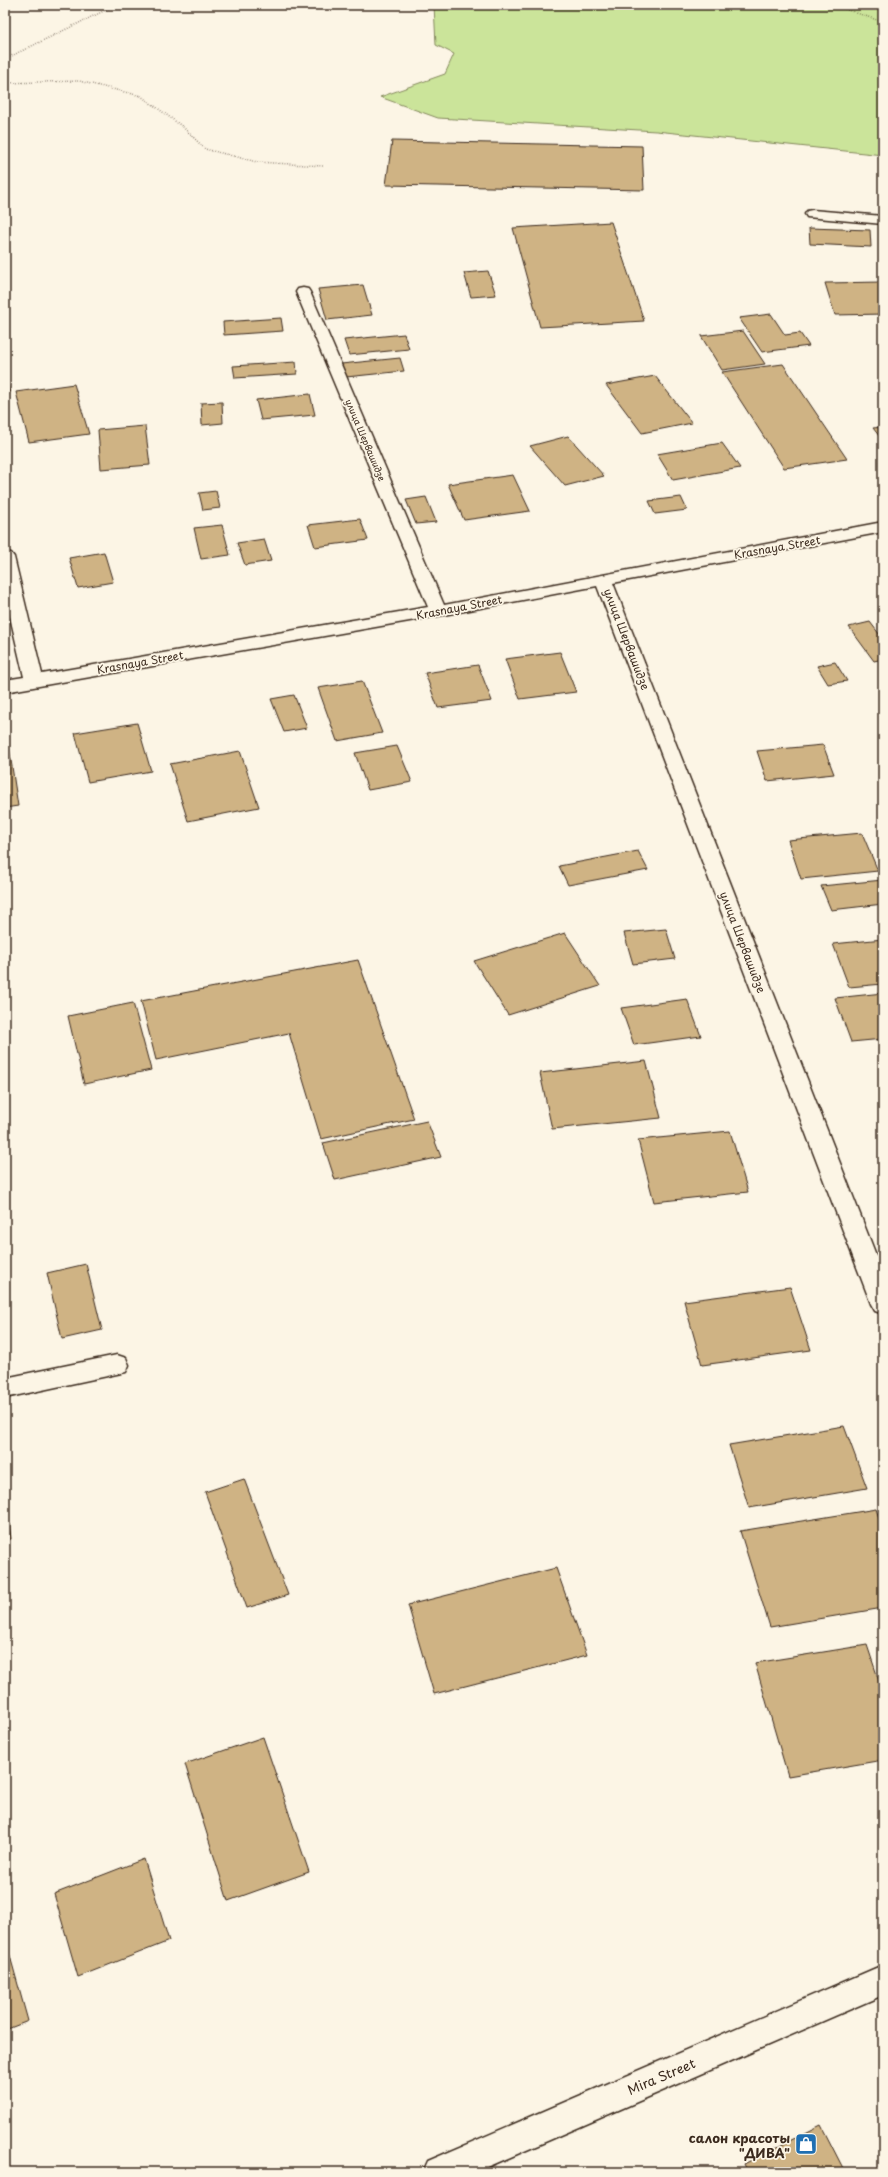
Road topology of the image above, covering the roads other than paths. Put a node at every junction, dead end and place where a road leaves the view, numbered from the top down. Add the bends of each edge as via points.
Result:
1 (812, 214) dead end
2 (883, 220) edge
3 (303, 292) dead end
4 (883, 527) edge
5 (5, 557) edge
6 (603, 579) junction
7 (438, 611) junction
8 (34, 681) junction
9 (5, 686) edge
10 (883, 1304) edge
11 (117, 1365) dead end
12 (5, 1388) edge
13 (883, 1980) edge
14 (439, 2172) edge

1 - 2 street
3 - 7 street, улица Шервашидзе
4 - 6 street, Krasnaya Street
5 - 8 street
6 - 7 street, Krasnaya Street
6 - 10 street, улица Шервашидзе
7 - 8 street, Krasnaya Street
8 - 9 street, Krasnaya Street
11 - 12 street
13 - 14 street, Mira Street

